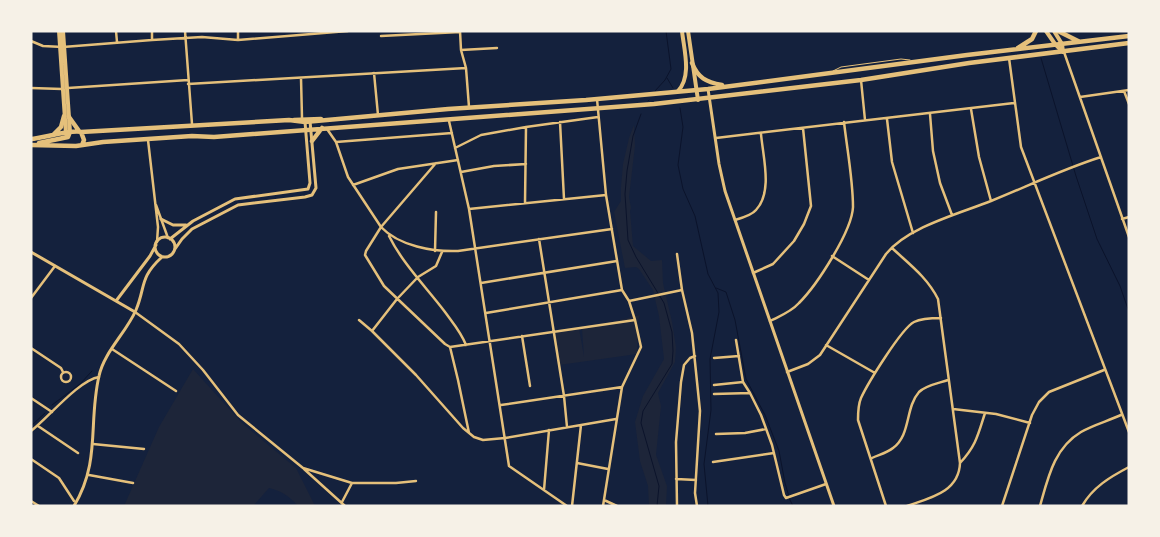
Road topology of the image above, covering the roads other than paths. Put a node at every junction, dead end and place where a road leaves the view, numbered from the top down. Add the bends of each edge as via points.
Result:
1 (59, 31) edge
2 (63, 31) edge
3 (116, 31) edge
4 (152, 31) edge
5 (185, 31) edge
6 (238, 31) edge
7 (279, 31) edge
8 (348, 31) edge
9 (460, 31) edge
10 (682, 31) edge
11 (688, 31) edge
12 (1036, 31) edge
13 (1046, 31) edge
14 (1056, 31) edge
15 (321, 33) edge
16 (280, 36) junction
17 (382, 36) dead end
18 (1129, 36) edge
19 (186, 38) junction
20 (152, 40) junction
21 (238, 40) junction
22 (31, 41) edge
23 (117, 42) junction
24 (1080, 42) junction
25 (1129, 43) edge
26 (1055, 44) junction
27 (1062, 44) junction
28 (61, 47) junction
29 (497, 48) dead end
30 (461, 50) junction
31 (1015, 50) junction
32 (1064, 52) junction
33 (1008, 58) junction
34 (692, 63) junction
35 (466, 68) junction
36 (374, 73) junction
37 (302, 78) junction
38 (861, 80) junction
39 (188, 82) junction
40 (728, 86) junction
41 (31, 88) edge
42 (64, 88) junction
43 (708, 89) junction
44 (697, 90) junction
45 (1124, 90) junction
46 (1129, 90) edge
47 (678, 92) junction
48 (709, 98) junction
49 (1080, 98) junction
50 (597, 99) junction
51 (698, 100) junction
52 (1014, 103) junction
53 (1129, 104) edge
54 (469, 108) junction
55 (598, 108) junction
56 (971, 109) junction
57 (930, 114) junction
58 (378, 115) junction
59 (66, 117) junction
60 (598, 117) junction
61 (323, 119) junction
62 (449, 119) junction
63 (887, 119) junction
64 (306, 120) junction
65 (865, 120) junction
66 (560, 122) junction
67 (844, 122) junction
68 (193, 127) junction
69 (526, 127) junction
70 (324, 128) junction
71 (803, 128) junction
72 (309, 129) junction
73 (80, 131) junction
74 (452, 133) junction
75 (67, 134) junction
76 (760, 134) junction
77 (53, 135) junction
78 (716, 138) junction
79 (31, 139) edge
80 (148, 140) junction
81 (312, 141) junction
82 (336, 142) junction
83 (33, 144) edge
84 (82, 145) junction
85 (69, 146) junction
86 (456, 148) junction
87 (1101, 157) junction
88 (458, 160) junction
89 (436, 163) junction
90 (527, 164) junction
91 (461, 172) junction
92 (1034, 182) junction
93 (353, 185) junction
94 (606, 195) junction
95 (564, 199) junction
96 (991, 201) junction
97 (525, 202) junction
98 (155, 204) junction
99 (469, 209) junction
100 (436, 212) dead end
101 (952, 215) junction
102 (1129, 217) edge
103 (161, 219) junction
104 (1122, 219) junction
105 (735, 220) junction
106 (186, 225) junction
107 (381, 227) junction
108 (612, 229) junction
109 (913, 233) junction
110 (388, 235) junction
111 (1129, 237) edge
112 (169, 238) junction
113 (539, 239) junction
114 (156, 244) junction
115 (476, 248) junction
116 (892, 248) junction
117 (175, 249) junction
118 (435, 251) junction
119 (31, 252) edge
120 (442, 252) junction
121 (677, 254) dead end
122 (832, 256) junction
123 (162, 257) junction
124 (617, 260) junction
125 (56, 266) junction
126 (545, 273) junction
127 (753, 273) junction
128 (418, 277) junction
129 (869, 280) junction
130 (480, 283) junction
131 (622, 290) junction
132 (682, 290) junction
133 (31, 298) edge
134 (397, 299) junction
135 (116, 301) junction
136 (629, 301) junction
137 (549, 302) junction
138 (135, 312) junction
139 (486, 313) junction
140 (941, 318) junction
141 (359, 320) dead end
142 (635, 320) junction
143 (770, 321) junction
144 (372, 331) junction
145 (554, 331) junction
146 (522, 336) junction
147 (736, 340) dead end
148 (490, 341) junction
149 (466, 345) junction
150 (826, 345) junction
151 (450, 347) junction
152 (31, 348) edge
153 (112, 349) junction
154 (695, 356) junction
155 (739, 356) junction
156 (714, 358) dead end
157 (1104, 370) junction
158 (63, 372) junction
159 (787, 372) junction
160 (875, 373) junction
161 (98, 377) junction
162 (948, 380) junction
163 (743, 382) junction
164 (714, 385) dead end
165 (530, 386) dead end
166 (622, 387) junction
167 (176, 391) dead end
168 (750, 393) junction
169 (714, 394) dead end
170 (564, 396) junction
171 (31, 398) edge
172 (501, 405) junction
173 (952, 409) junction
174 (52, 412) junction
175 (985, 413) junction
176 (1122, 415) junction
177 (616, 420) junction
178 (1030, 422) junction
179 (581, 425) junction
180 (38, 426) junction
181 (567, 427) junction
182 (766, 429) junction
183 (549, 430) junction
184 (31, 431) edge
185 (1129, 432) edge
186 (469, 434) junction
187 (716, 434) dead end
188 (505, 438) junction
189 (93, 444) junction
190 (144, 449) dead end
191 (774, 453) junction
192 (78, 454) dead end
193 (871, 459) junction
194 (31, 460) edge
195 (713, 462) dead end
196 (577, 463) junction
197 (960, 463) junction
198 (1129, 467) edge
199 (303, 468) junction
200 (608, 469) junction
201 (89, 475) junction
202 (676, 479) junction
203 (696, 480) junction
204 (416, 481) dead end
205 (352, 482) junction
206 (133, 483) dead end
207 (826, 484) junction
208 (544, 490) junction
209 (31, 500) edge
210 (604, 500) junction
211 (342, 502) junction
212 (74, 503) edge
213 (39, 506) edge
214 (345, 506) edge
215 (568, 506) edge
216 (572, 506) edge
217 (603, 506) edge
218 (616, 506) edge
219 (677, 506) edge
220 (697, 506) edge
221 (834, 506) edge
222 (886, 506) edge
223 (908, 506) edge
224 (1002, 506) edge
225 (1040, 506) edge
226 (1082, 506) edge

1 - 28 main road
2 - 28 main road
3 - 23 street
4 - 20 street
5 - 19 street
6 - 21 street
7 - 16 street
8 - 15 street
9 - 17 street
9 - 30 street
10 - 47 main road via 686,73
11 - 34 main road
12 - 31 main road via 1032,39
13 - 26 main road
14 - 24 main road
14 - 27 main road
15 - 16 street
16 - 21 street
18 - 24 main road
19 - 20 street
19 - 21 street
19 - 39 street
20 - 23 street
22 - 28 street via 43,46
23 - 28 street
24 - 27 main road
25 - 32 main road
26 - 27 main road
26 - 31 main road
26 - 32 main road
27 - 32 main road
28 - 42 main road
29 - 30 street
30 - 35 street
31 - 40 main road
32 - 33 main road
32 - 49 street
33 - 38 main road
33 - 52 street
34 - 40 main road via 703,80
34 - 44 main road
35 - 36 street
35 - 54 street
36 - 37 street
36 - 58 street
37 - 39 street
37 - 64 street
38 - 48 main road
38 - 65 street
39 - 42 street
39 - 68 street
40 - 43 main road
41 - 42 street
42 - 59 main road
43 - 44 main road
43 - 48 street
44 - 47 main road
44 - 51 main road
45 - 46 street
45 - 49 street
45 - 53 street
47 - 50 main road
48 - 51 main road
48 - 78 street
49 - 87 street
50 - 54 main road
50 - 55 street
51 - 55 main road
52 - 56 street
52 - 92 street via 1021,147
54 - 58 main road
55 - 60 street
55 - 62 main road
56 - 57 street
56 - 96 street
57 - 63 street
57 - 101 street via 933,152
58 - 61 main road
59 - 73 main road
59 - 75 main road
59 - 77 main road
60 - 66 street
60 - 94 street
61 - 64 main road
61 - 64 main road
62 - 70 main road
62 - 74 street
63 - 65 street
63 - 109 street via 892,162
64 - 68 main road
64 - 72 street
65 - 67 street
66 - 69 street
66 - 95 street
67 - 71 street
67 - 122 street via 853,207 850,222
68 - 73 main road
69 - 86 street via 481,135
69 - 90 street
70 - 72 main road
70 - 81 main road
70 - 82 street
71 - 76 street
71 - 127 street via 811,206 794,242 773,264
72 - 80 main road
72 - 81 street
72 - 106 street via 308,189 235,199
73 - 75 main road
73 - 84 main road via 84,140
74 - 82 street
74 - 86 street
75 - 77 main road
75 - 83 main road
75 - 85 main road
76 - 78 street
76 - 105 street via 766,182 764,200 755,212
77 - 79 main road
78 - 105 street via 725,191
80 - 84 main road
80 - 98 street
81 - 117 street via 316,188 312,195 238,205 192,229
82 - 93 street
83 - 85 main road
84 - 85 main road
86 - 88 street
87 - 92 street
87 - 104 street
88 - 89 street
88 - 91 street
89 - 93 street via 398,169
89 - 107 street
90 - 91 street
90 - 97 street
91 - 99 street
92 - 96 street
92 - 157 street
93 - 107 street
94 - 95 street
94 - 108 street
95 - 97 street
96 - 101 street
97 - 99 street
98 - 103 street
98 - 114 street
99 - 115 street
100 - 118 street
101 - 109 street
102 - 104 street
103 - 106 street via 173,225
103 - 112 street
104 - 111 street
105 - 127 street
106 - 112 street
107 - 110 street
107 - 134 street via 365,254 381,281
108 - 113 street
108 - 124 street
109 - 116 street
110 - 118 street
110 - 128 street via 400,257
112 - 114 street via 162,238
112 - 117 street
113 - 115 street
113 - 126 street
114 - 123 street
114 - 135 street
115 - 120 street
115 - 130 street
116 - 129 street
116 - 140 street via 932,286
117 - 123 street via 169,257
118 - 120 street
119 - 125 street
120 - 128 street via 436,266
121 - 132 street
122 - 129 street
122 - 143 street via 799,304
123 - 138 street via 147,273
124 - 126 street
124 - 131 street
125 - 133 street
125 - 135 street
126 - 130 street
126 - 137 street
127 - 143 street
128 - 134 street
128 - 149 street
129 - 150 street
130 - 139 street
131 - 136 street
131 - 137 street
132 - 136 street
132 - 154 street
134 - 144 street
134 - 151 street
135 - 138 street
136 - 142 street
137 - 139 street
137 - 145 street
138 - 153 street
138 - 199 street via 179,344 238,415
139 - 148 street
140 - 160 street via 925,318 907,328
140 - 162 street
141 - 144 street
142 - 145 street
142 - 166 street via 641,347
143 - 159 street
144 - 186 street
145 - 146 street
145 - 170 street
146 - 148 street
146 - 165 street
147 - 155 street
148 - 149 street
148 - 172 street
149 - 151 street
150 - 159 street via 820,355 808,364
150 - 160 street
151 - 186 street
152 - 158 street
153 - 161 street
153 - 167 street
154 - 202 street via 684,365 681,382
154 - 203 street via 700,411
155 - 156 street
155 - 163 street
157 - 176 street
157 - 178 street via 1049,392 1039,402
158 - 158 street via 62,380 70,381 71,373
159 - 207 street
160 - 193 street via 858,408 858,420
161 - 174 street via 82,385
161 - 189 street
162 - 173 street
162 - 193 street via 919,392 902,439 893,448
163 - 164 street
163 - 168 street
166 - 170 street
166 - 177 street
168 - 169 street
168 - 182 street
170 - 172 street
170 - 181 street
171 - 174 street
172 - 188 street
173 - 175 street
173 - 197 street
174 - 180 street
175 - 178 street
175 - 197 street via 976,441
176 - 185 street
176 - 225 street via 1081,432 1065,445 1053,462
177 - 179 street
177 - 200 street
178 - 224 street
179 - 181 street
179 - 196 street
180 - 184 street
180 - 192 street
181 - 183 street
182 - 187 street
182 - 191 street
183 - 188 street
183 - 208 street
186 - 188 street via 483,440
188 - 208 street via 510,466
189 - 190 street
189 - 201 street
191 - 195 street
191 - 207 street via 786,498
193 - 222 street
194 - 212 street via 59,478
196 - 200 street
196 - 216 street
197 - 223 street via 956,479 942,494
198 - 226 street via 1097,486
199 - 205 street
199 - 211 street
200 - 210 street
201 - 206 street
201 - 212 street
202 - 203 street
202 - 219 street
203 - 220 street
204 - 205 street
205 - 211 street
207 - 221 street
208 - 215 street
209 - 213 street
210 - 217 street
210 - 218 street
211 - 214 street

